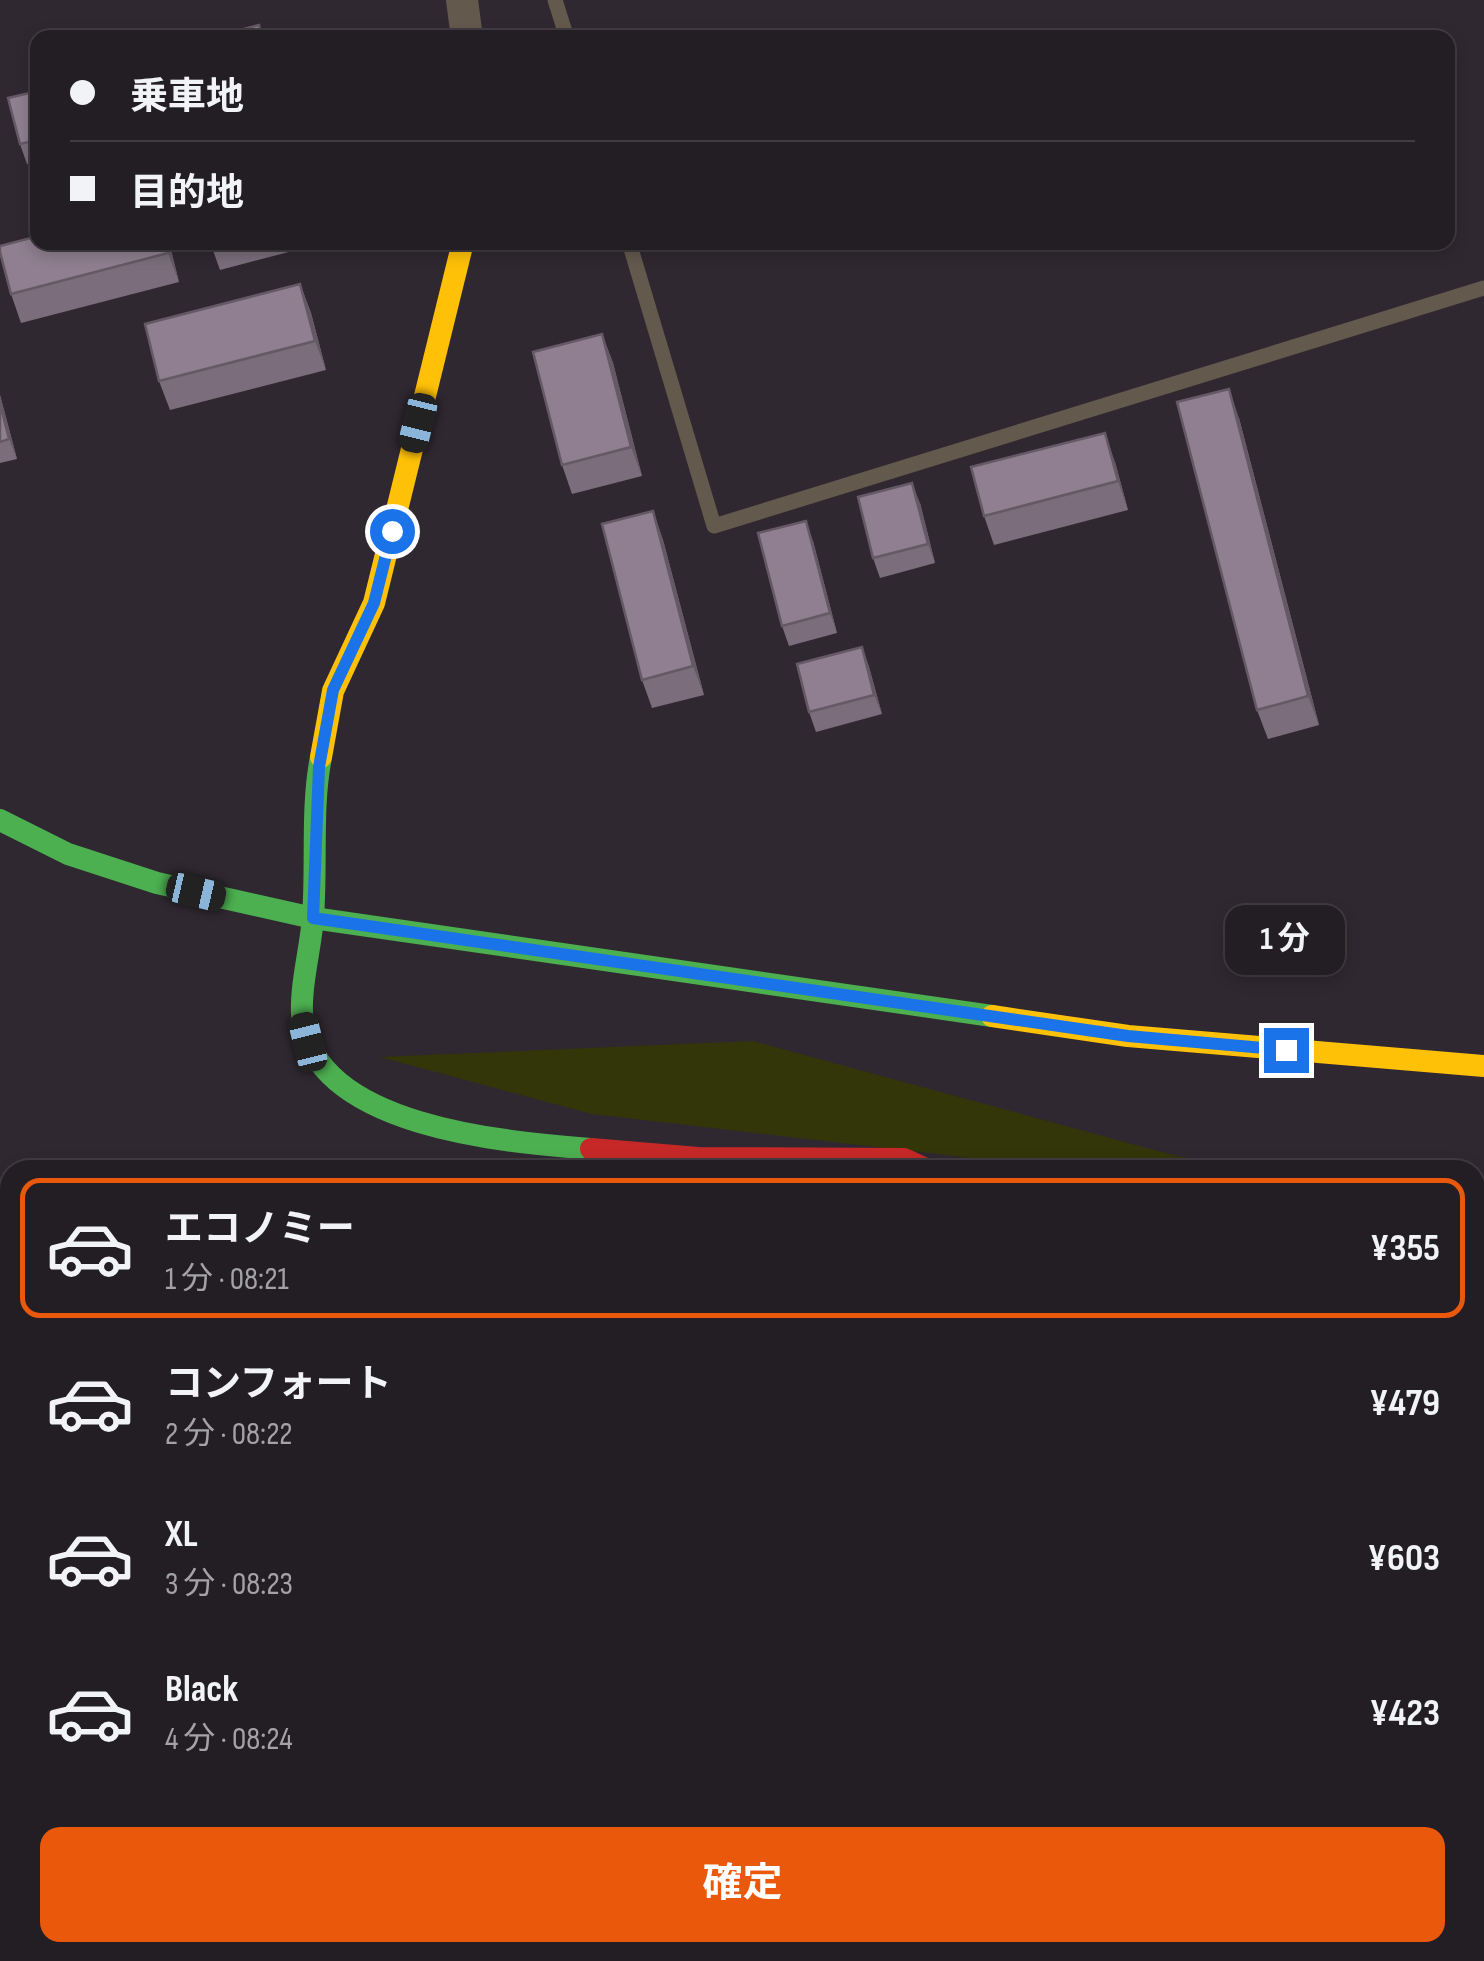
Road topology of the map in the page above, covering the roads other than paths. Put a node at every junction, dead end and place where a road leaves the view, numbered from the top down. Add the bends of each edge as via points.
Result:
1 (462, 0) edge
2 (555, 0) edge
3 (466, 30) edge
4 (564, 30) edge
5 (461, 250) edge
6 (630, 250) edge
7 (1484, 288) edge
8 (0, 820) edge
9 (313, 918) junction
10 (1484, 1066) edge
11 (904, 1160) edge

1 - 3 street
2 - 4 lane
5 - 9 street via 374,603 333,690 319,767
6 - 7 lane via 714,526
8 - 9 street via 68,854 140,877
9 - 10 street via 1128,1036
9 - 11 street via 302,1019 319,1063 358,1099 457,1132 535,1144 698,1158

